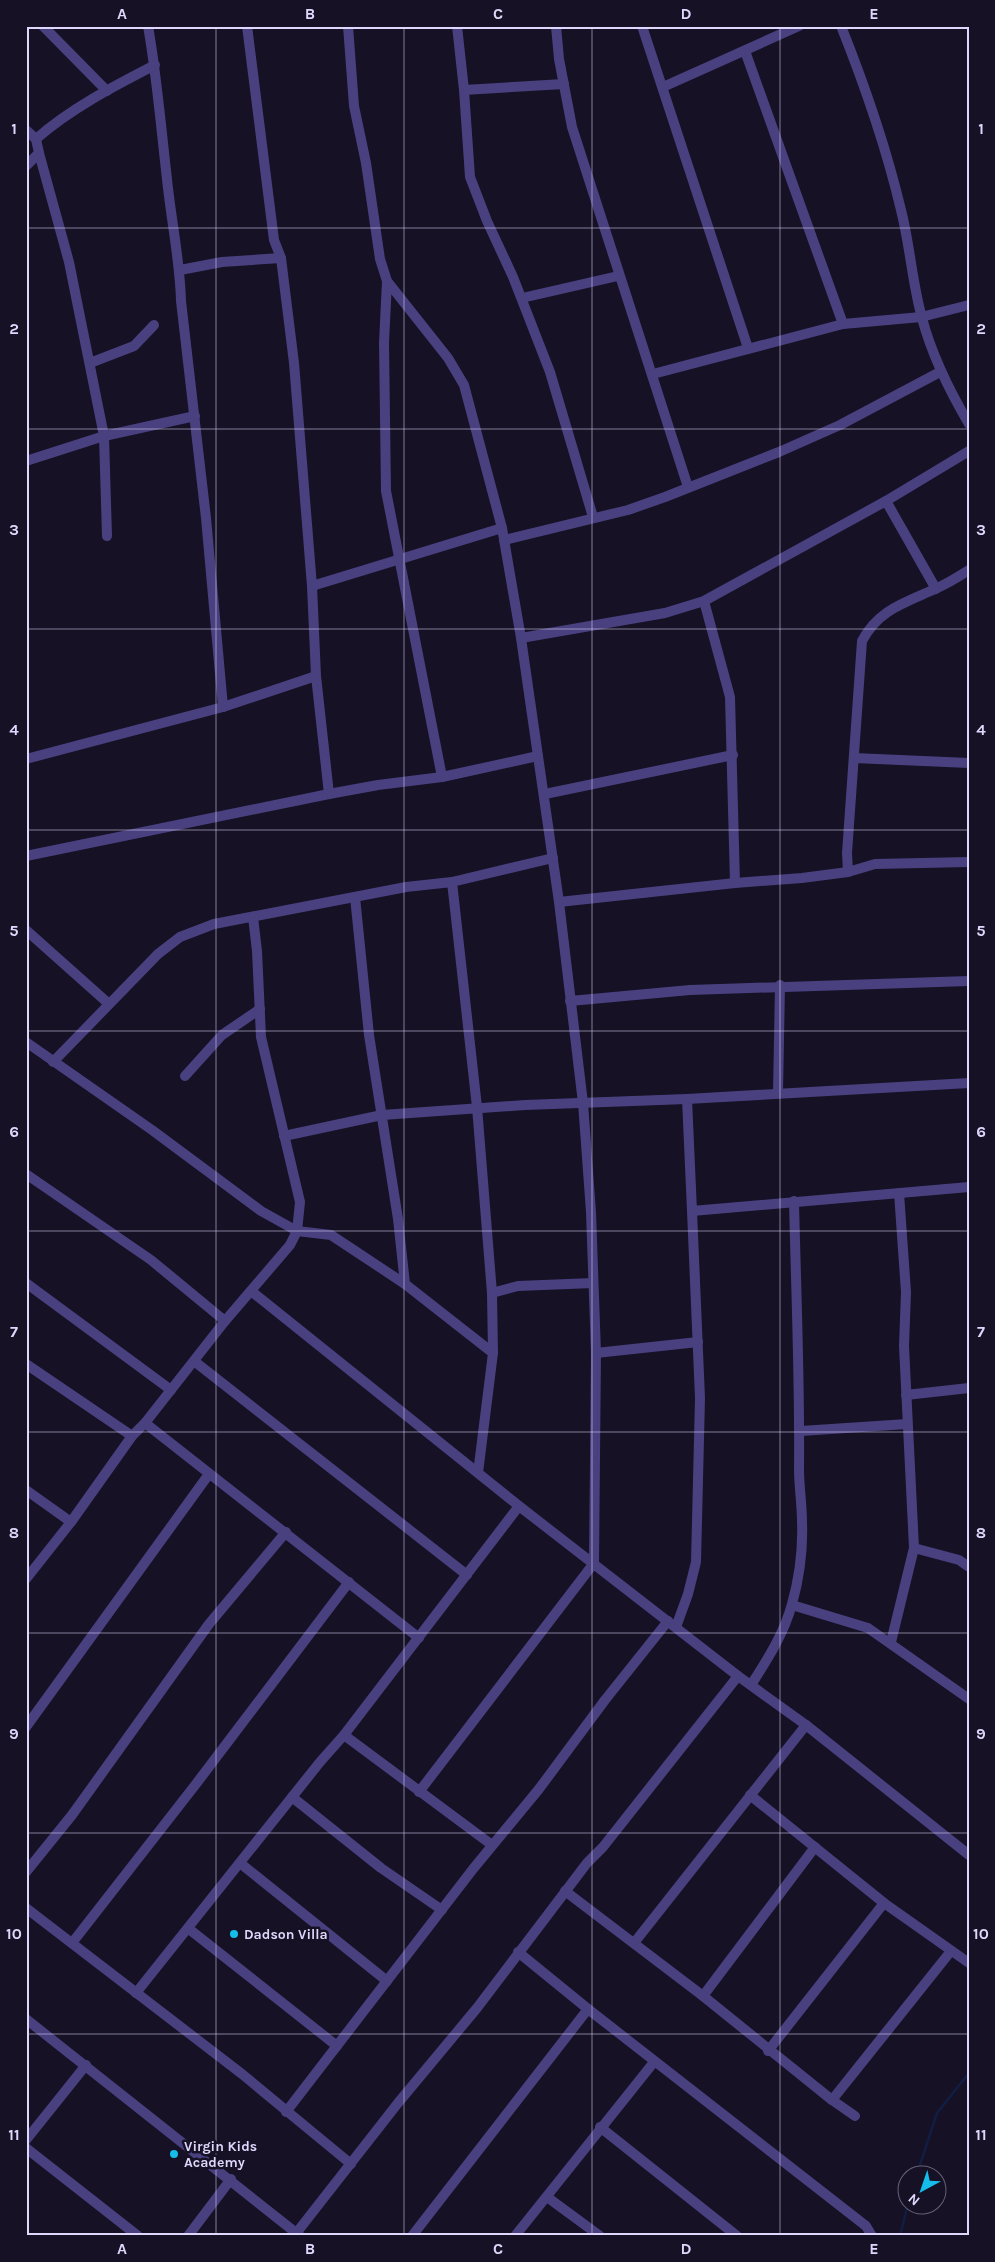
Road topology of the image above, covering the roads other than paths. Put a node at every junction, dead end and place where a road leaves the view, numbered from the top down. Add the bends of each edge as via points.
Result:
1 (43, 26) edge
2 (148, 26) edge
3 (247, 26) edge
4 (348, 26) edge
5 (457, 26) edge
6 (642, 26) edge
7 (799, 26) edge
8 (841, 26) edge
9 (560, 28) edge
10 (745, 51) junction
11 (155, 65) junction
12 (564, 84) junction
13 (663, 87) junction
14 (464, 90) junction
15 (107, 91) junction
16 (26, 130) edge
17 (36, 139) junction
18 (39, 153) junction
19 (26, 166) edge
20 (280, 258) junction
21 (180, 270) junction
22 (618, 276) junction
23 (387, 281) junction
24 (522, 298) junction
25 (969, 305) edge
26 (922, 317) junction
27 (844, 324) junction
28 (154, 325) dead end
29 (748, 348) junction
30 (90, 364) junction
31 (940, 372) junction
32 (653, 374) junction
33 (195, 416) junction
34 (969, 424) edge
35 (104, 436) junction
36 (969, 451) edge
37 (26, 461) edge
38 (688, 488) junction
39 (886, 501) junction
40 (592, 517) junction
41 (502, 528) junction
42 (107, 536) dead end
43 (504, 540) junction
44 (399, 560) junction
45 (969, 570) edge
46 (312, 586) junction
47 (936, 588) junction
48 (704, 601) junction
49 (521, 638) junction
50 (316, 676) junction
51 (223, 707) junction
52 (733, 755) junction
53 (538, 756) junction
54 (854, 758) junction
55 (26, 759) edge
56 (969, 763) edge
57 (442, 777) junction
58 (330, 794) junction
59 (545, 794) junction
60 (26, 856) edge
61 (553, 858) junction
62 (969, 862) edge
63 (848, 872) junction
64 (452, 882) junction
65 (734, 883) junction
66 (354, 897) junction
67 (559, 902) junction
68 (253, 917) junction
69 (26, 930) edge
70 (969, 982) edge
71 (780, 986) junction
72 (570, 1001) junction
73 (110, 1004) junction
74 (260, 1009) junction
75 (26, 1042) edge
76 (53, 1062) junction
77 (185, 1076) dead end
78 (969, 1083) edge
79 (778, 1093) junction
80 (687, 1099) junction
81 (583, 1103) junction
82 (477, 1107) junction
83 (382, 1115) junction
84 (284, 1136) junction
85 (26, 1174) edge
86 (969, 1187) edge
87 (899, 1192) junction
88 (794, 1201) junction
89 (692, 1211) junction
90 (297, 1230) junction
91 (26, 1283) edge
92 (593, 1283) junction
93 (405, 1284) junction
94 (251, 1291) junction
95 (492, 1293) junction
96 (225, 1321) junction
97 (698, 1342) junction
98 (493, 1353) junction
99 (596, 1353) junction
100 (194, 1360) junction
101 (26, 1364) edge
102 (969, 1388) edge
103 (171, 1390) junction
104 (906, 1395) junction
105 (145, 1423) junction
106 (907, 1424) junction
107 (801, 1431) junction
108 (132, 1436) junction
109 (478, 1473) junction
110 (209, 1474) junction
111 (26, 1490) edge
112 (519, 1506) junction
113 (71, 1522) junction
114 (286, 1532) junction
115 (914, 1548) junction
116 (594, 1563) junction
117 (969, 1567) edge
118 (468, 1574) junction
119 (26, 1579) edge
120 (349, 1582) junction
121 (792, 1605) junction
122 (672, 1624) junction
123 (419, 1638) junction
124 (891, 1642) junction
125 (738, 1676) junction
126 (751, 1685) junction
127 (969, 1699) edge
128 (806, 1726) junction
129 (26, 1727) edge
130 (344, 1735) junction
131 (419, 1792) junction
132 (750, 1795) junction
133 (292, 1797) junction
134 (492, 1845) junction
135 (815, 1847) junction
136 (969, 1855) edge
137 (240, 1863) junction
138 (26, 1872) edge
139 (565, 1891) junction
140 (884, 1903) junction
141 (26, 1908) edge
142 (442, 1910) junction
143 (189, 1929) junction
144 (72, 1943) junction
145 (634, 1943) junction
146 (951, 1951) junction
147 (518, 1952) junction
148 (969, 1963) edge
149 (388, 1981) junction
150 (136, 1993) junction
151 (703, 1996) junction
152 (588, 2009) junction
153 (26, 2019) edge
154 (337, 2046) junction
155 (768, 2051) junction
156 (654, 2062) junction
157 (86, 2065) junction
158 (832, 2100) junction
159 (286, 2112) junction
160 (855, 2116) dead end
161 (600, 2128) junction
162 (26, 2140) edge
163 (26, 2148) edge
164 (351, 2164) junction
165 (231, 2179) junction
166 (547, 2197) junction
167 (297, 2235) edge
168 (138, 2236) edge
169 (188, 2236) edge
170 (412, 2236) edge
171 (515, 2236) edge
172 (600, 2236) edge
173 (737, 2236) edge
174 (872, 2236) edge

1 - 15 street
2 - 11 street
3 - 20 street via 274,240
4 - 23 street via 354,106 380,259
5 - 14 street
6 - 13 street
7 - 10 street
8 - 26 street via 864,84 892,175
9 - 12 street
10 - 13 street
10 - 27 street
11 - 15 street
11 - 21 street
12 - 14 street
12 - 22 street via 572,127
13 - 29 street
14 - 24 street via 470,177
15 - 17 street
16 - 17 street
17 - 18 street
18 - 19 street
18 - 30 street via 69,262
20 - 21 street via 222,262
20 - 46 street via 294,363
21 - 33 street
22 - 24 street
22 - 32 street
23 - 41 street via 448,358 464,386
23 - 44 street via 384,343 386,491
24 - 40 street via 550,372
25 - 26 street
26 - 27 street
26 - 31 street
27 - 29 street
28 - 30 street via 134,346
29 - 32 street
30 - 35 street
31 - 34 street
31 - 38 street via 840,425
32 - 38 street
33 - 35 street
33 - 51 street
35 - 37 street
35 - 42 street
36 - 39 street
38 - 40 street via 628,510
39 - 47 street
39 - 48 street
40 - 43 street
41 - 43 street
41 - 44 street
43 - 49 street
44 - 46 street
44 - 57 street
45 - 47 street
46 - 50 street
47 - 54 street via 888,610 870,626 862,641
48 - 49 street via 665,613
48 - 52 street via 728,685
49 - 53 street
50 - 51 street
50 - 58 street
51 - 55 street
52 - 59 street
52 - 65 street
53 - 57 street
53 - 59 street
54 - 56 street
54 - 63 street
57 - 58 street
58 - 60 street
59 - 61 street
61 - 64 street
61 - 67 street
62 - 63 street via 875,864
63 - 65 street
64 - 66 street
64 - 82 street
65 - 67 street
66 - 68 street
66 - 83 street via 369,1035
67 - 72 street
68 - 73 street via 214,924 180,937 158,954
68 - 74 street
69 - 73 street
70 - 71 street
71 - 72 street
71 - 79 street
72 - 81 street
73 - 76 street
74 - 77 street via 222,1035
74 - 84 street via 261,1037
75 - 76 street
76 - 90 street via 261,1211
78 - 79 street
79 - 80 street
80 - 81 street
80 - 89 street
81 - 82 street
81 - 92 street via 592,1212
82 - 83 street
82 - 95 street
83 - 84 street
83 - 93 street
84 - 90 street via 300,1202
85 - 96 street via 151,1260
86 - 87 street
87 - 88 street
87 - 104 street via 906,1292
88 - 89 street
88 - 107 street
89 - 97 street
90 - 93 street via 331,1234
90 - 94 street via 290,1245
91 - 103 street
92 - 95 street via 518,1286
92 - 99 street
93 - 98 street
94 - 96 street
94 - 109 street
95 - 98 street
96 - 100 street
97 - 99 street
97 - 122 street via 700,1398 696,1562 688,1594
98 - 109 street
99 - 116 street
100 - 103 street
100 - 118 street
101 - 108 street
102 - 104 street
103 - 105 street
104 - 106 street
105 - 108 street
105 - 110 street
106 - 107 street
106 - 115 street
107 - 121 street via 799,1471 803,1524
108 - 113 street
109 - 112 street
110 - 114 street
110 - 129 street
111 - 113 street
112 - 116 street
112 - 118 street
113 - 119 street
114 - 120 street
114 - 138 street via 209,1624 72,1815
115 - 117 street via 959,1560
115 - 124 street
116 - 122 street
116 - 131 street
118 - 123 street
120 - 123 street
120 - 144 street
121 - 124 street via 868,1628
121 - 126 street via 772,1652
122 - 125 street
122 - 134 street via 605,1700 539,1789
123 - 130 street
124 - 127 street
125 - 126 street
125 - 139 street
126 - 128 street
128 - 132 street
128 - 136 street
130 - 131 street
130 - 133 street
131 - 134 street
132 - 135 street
132 - 145 street
133 - 137 street
133 - 142 street via 381,1868
134 - 142 street
135 - 140 street
135 - 151 street
137 - 143 street
137 - 149 street
139 - 145 street
139 - 147 street
140 - 146 street
140 - 155 street
141 - 144 street
142 - 149 street
143 - 150 street
143 - 154 street
144 - 150 street
145 - 151 street
146 - 148 street
146 - 158 street
147 - 152 street
147 - 164 street
149 - 154 street
150 - 159 street
151 - 155 street
152 - 156 street
152 - 170 street
153 - 157 street
154 - 159 street
155 - 158 street
156 - 161 street
156 - 174 street via 866,2226
157 - 162 street
157 - 165 street
158 - 160 street
159 - 164 street
161 - 166 street
161 - 173 street
163 - 168 street
164 - 167 street
165 - 167 street
165 - 169 street
166 - 171 street
166 - 172 street

